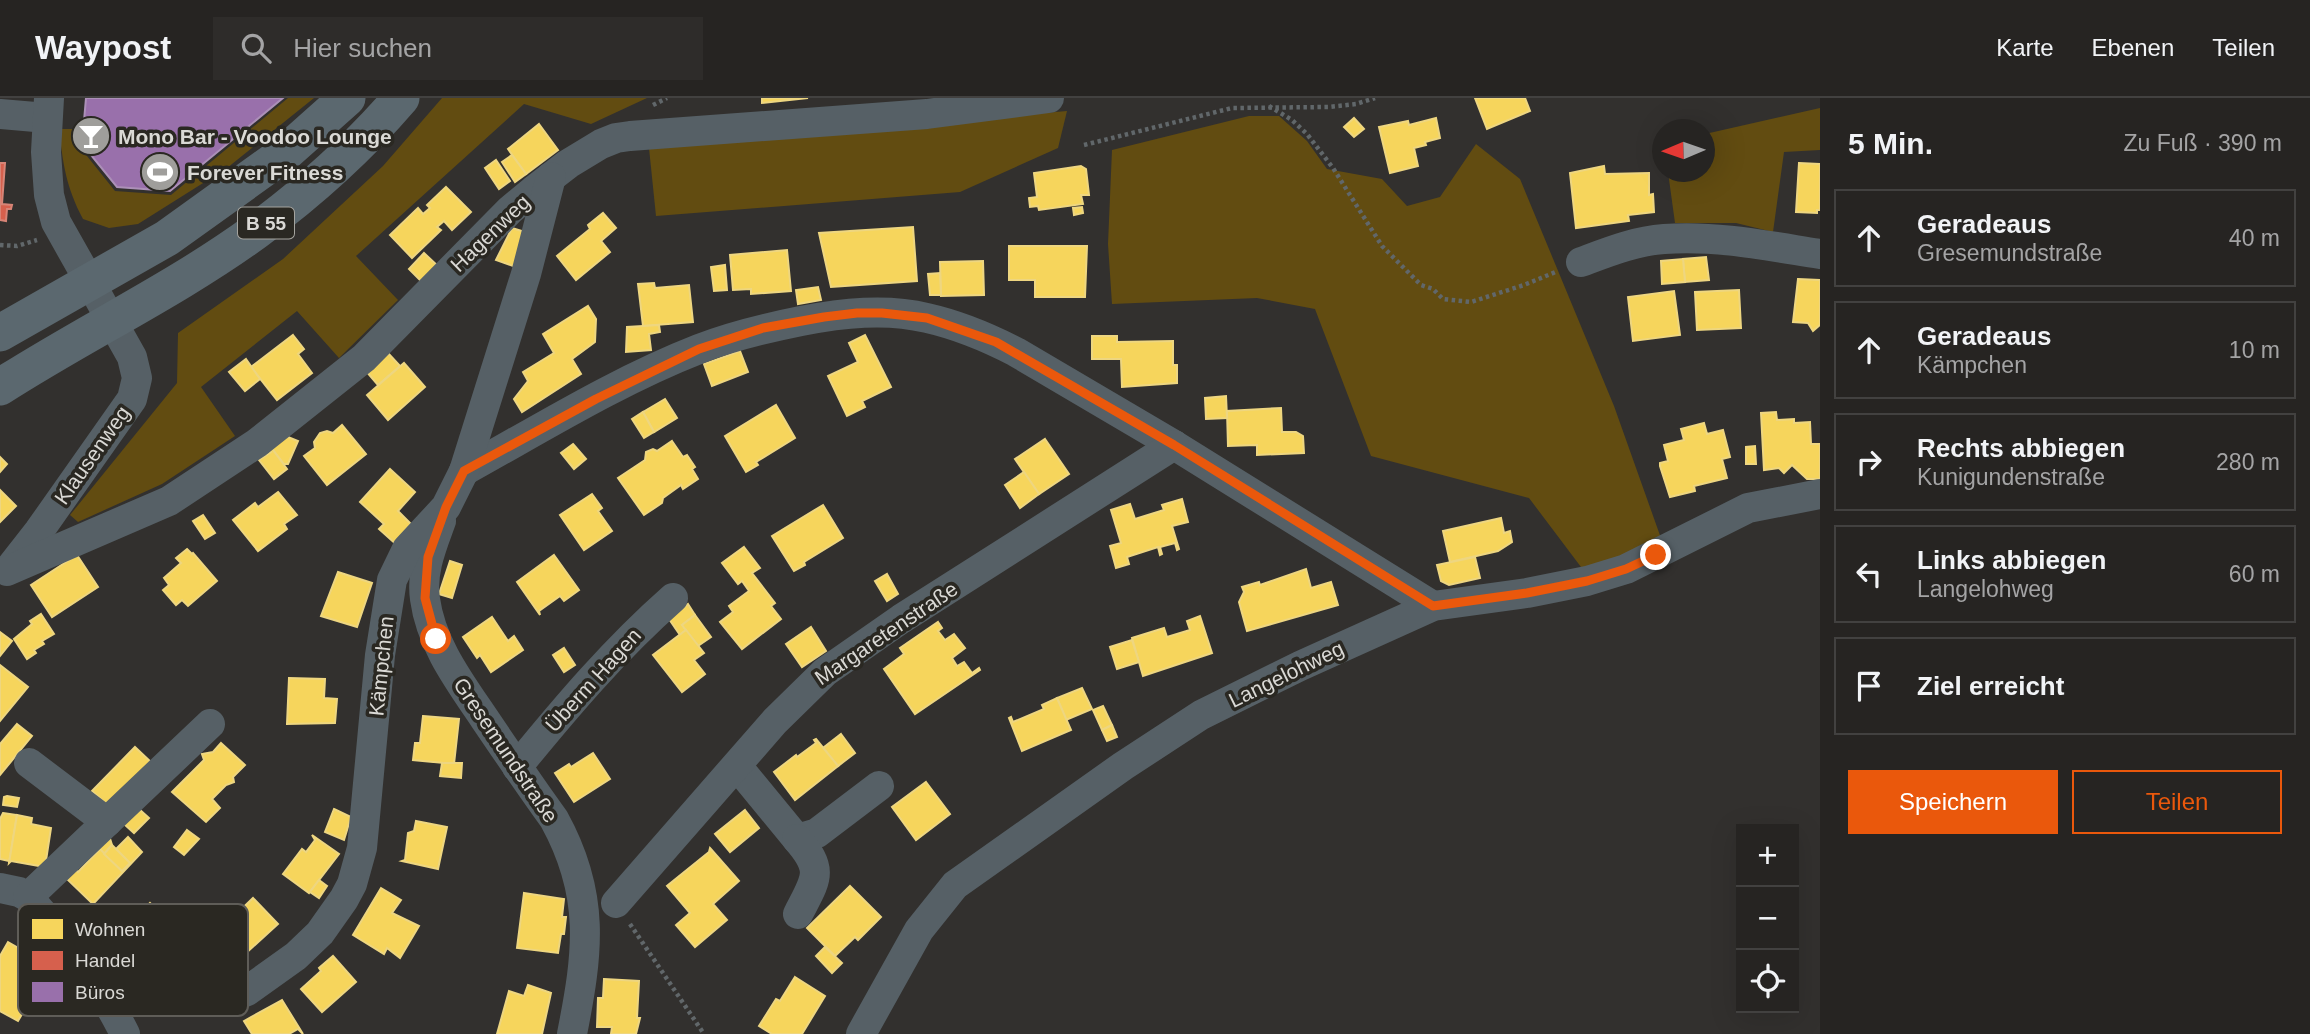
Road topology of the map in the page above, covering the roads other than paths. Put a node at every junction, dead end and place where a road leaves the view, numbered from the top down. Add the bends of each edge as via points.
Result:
1 (347, 98) edge
2 (401, 98) edge
3 (1049, 98) edge
4 (48, 108) edge
5 (0, 114) edge
6 (551, 177) junction
7 (1820, 254) edge
8 (1581, 262) road end
9 (90, 282) junction
10 (110, 321) junction
11 (0, 333) edge
12 (0, 387) edge
13 (1174, 445) junction
14 (464, 471) junction
15 (1820, 494) edge
16 (446, 507) junction
17 (4, 575) edge
18 (673, 598) dead end
19 (1433, 606) junction
20 (210, 724) dead end
21 (29, 762) dead end
22 (737, 766) junction
23 (517, 767) junction
24 (880, 786) dead end
25 (107, 822) junction
26 (797, 839) junction
27 (14, 893) edge
28 (616, 903) road end
29 (798, 914) dead end
30 (248, 990) edge
31 (115, 1016) edge
32 (125, 1034) edge
33 (572, 1034) edge
34 (861, 1034) edge

1 - 9 main road, B 55 via 237,189 155,246
2 - 10 main road, B 55 via 320,181 254,232
3 - 6 street, Hagenweg via 928,114 616,138
4 - 5 street
4 - 9 street, Klausenweg via 49,195 61,233
6 - 14 street, Kämpchen via 526,274
6 - 17 street, Hagenweg via 510,210 364,358 257,443 169,500
7 - 8 street via 1735,241 1662,239 1623,246
9 - 10 street, Klausenweg
9 - 11 main road, B 55
10 - 12 main road, B 55
10 - 17 street, Klausenweg via 136,370 132,399
13 - 14 street via 996,342 927,318 857,313 763,328 699,349
13 - 19 street
13 - 22 street, Margaretenstraße via 825,672
14 - 16 street, Kämpchen
15 - 19 street, Langelohweg via 1748,508 1626,569 1587,581
16 - 23 street, Gresemundstraße via 428,557 425,598 430,622 453,672
16 - 30 street, Kämpchen via 407,549 392,580 380,655 362,848 352,884 320,933
18 - 23 street, Überm Hagen via 610,658
19 - 34 street, Langelohweg via 1202,715 983,864 955,885 919,930
20 - 25 street
21 - 25 street
22 - 26 street
22 - 28 street, Margaretenstraße
23 - 33 street, Gresemundstraße via 562,834 580,882 586,925 584,973
24 - 26 street via 817,833
25 - 27 street
26 - 29 street via 811,856 814,872
31 - 32 street

